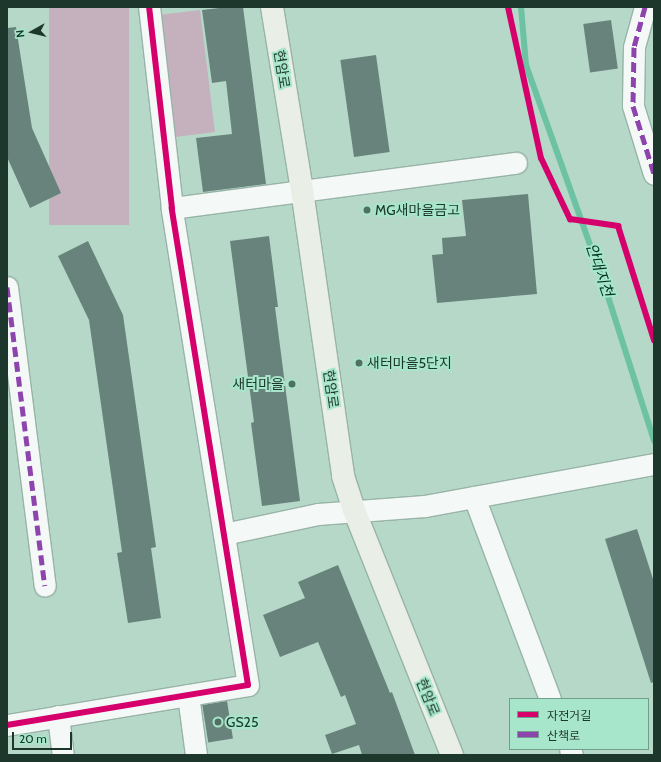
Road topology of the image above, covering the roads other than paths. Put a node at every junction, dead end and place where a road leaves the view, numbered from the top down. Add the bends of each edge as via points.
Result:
1 (149, 7) edge
2 (272, 7) edge
3 (645, 7) edge
4 (516, 163) dead end
5 (654, 174) edge
6 (302, 190) junction
7 (172, 208) junction
8 (7, 287) edge
9 (654, 464) edge
10 (474, 497) junction
11 (354, 510) junction
12 (224, 534) junction
13 (45, 586) dead end
14 (188, 695) junction
15 (550, 698) edge
16 (58, 716) junction
17 (7, 725) edge
18 (63, 755) edge
19 (196, 755) edge
20 (452, 755) edge

1 - 7 street
2 - 6 street, 현암로
3 - 5 street via 634,47 633,106
4 - 6 street
6 - 7 street
6 - 11 street, 현암로 via 343,476
7 - 12 street
8 - 13 street
9 - 10 street
10 - 11 street via 425,506
10 - 15 street
11 - 12 street via 318,514
11 - 20 street, 현암로
12 - 14 street via 248,685
14 - 16 street
14 - 19 street
16 - 17 street
16 - 18 street

